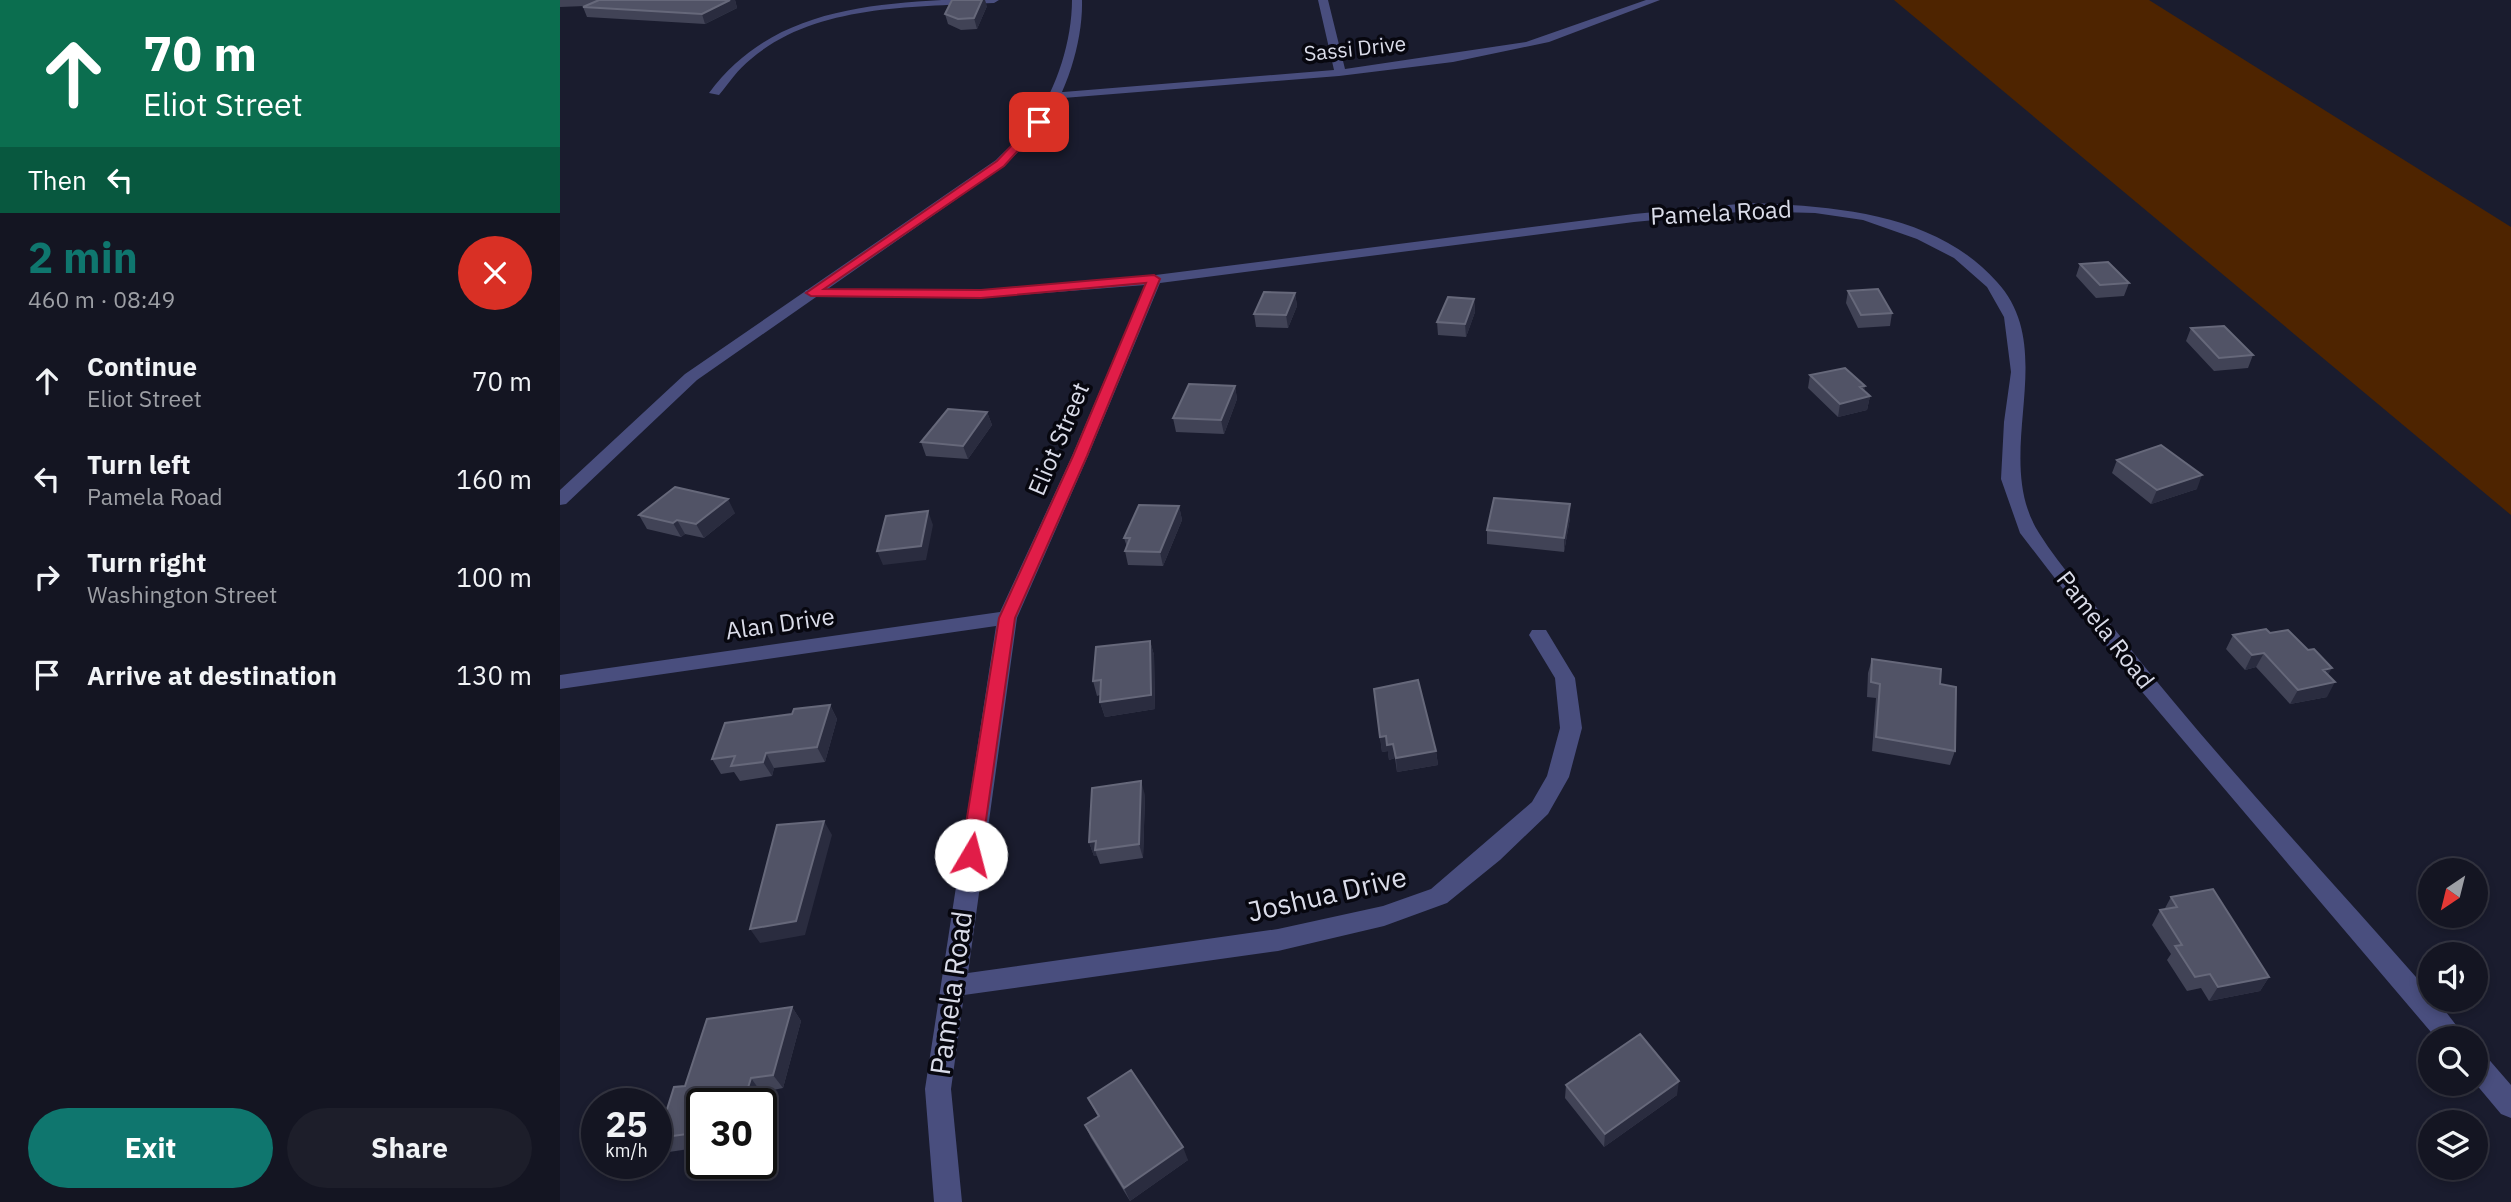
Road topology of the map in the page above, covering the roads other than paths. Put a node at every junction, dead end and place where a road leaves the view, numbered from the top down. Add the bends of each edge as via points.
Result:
1 (994, 0) edge
2 (1077, 0) edge
3 (1323, 0) edge
4 (1655, 0) edge
5 (1340, 71) junction
6 (715, 93) dead end
7 (1051, 96) junction
8 (1154, 279) junction
9 (811, 293) junction
10 (560, 500) edge
11 (1007, 618) junction
12 (1539, 635) dead end
13 (560, 682) edge
14 (951, 986) junction
15 (2443, 1026) edge
16 (2488, 1078) edge
17 (2511, 1104) edge
18 (948, 1202) edge

1 - 6 street via 889,8 824,21 751,53
2 - 7 street via 1079,11 1062,74
3 - 5 street
4 - 5 street, Sassi Drive via 1510,49
5 - 7 street, Sassi Drive
7 - 9 street via 1039,122 1000,163
8 - 9 street, Pamela Road via 981,294
8 - 11 street, Eliot Street
8 - 15 street, Pamela Road via 1749,207 1865,216 1959,255 1993,285 2011,317 2019,372 2010,479 2029,533 2150,688
9 - 10 street via 691,377
11 - 13 street, Alan Drive
11 - 14 street, Pamela Road
12 - 14 street, Joshua Drive via 1565,678 1571,727 1558,777 1540,808 1439,896 1384,916 1278,940
14 - 18 street, Pamela Road via 938,1089
16 - 17 street

